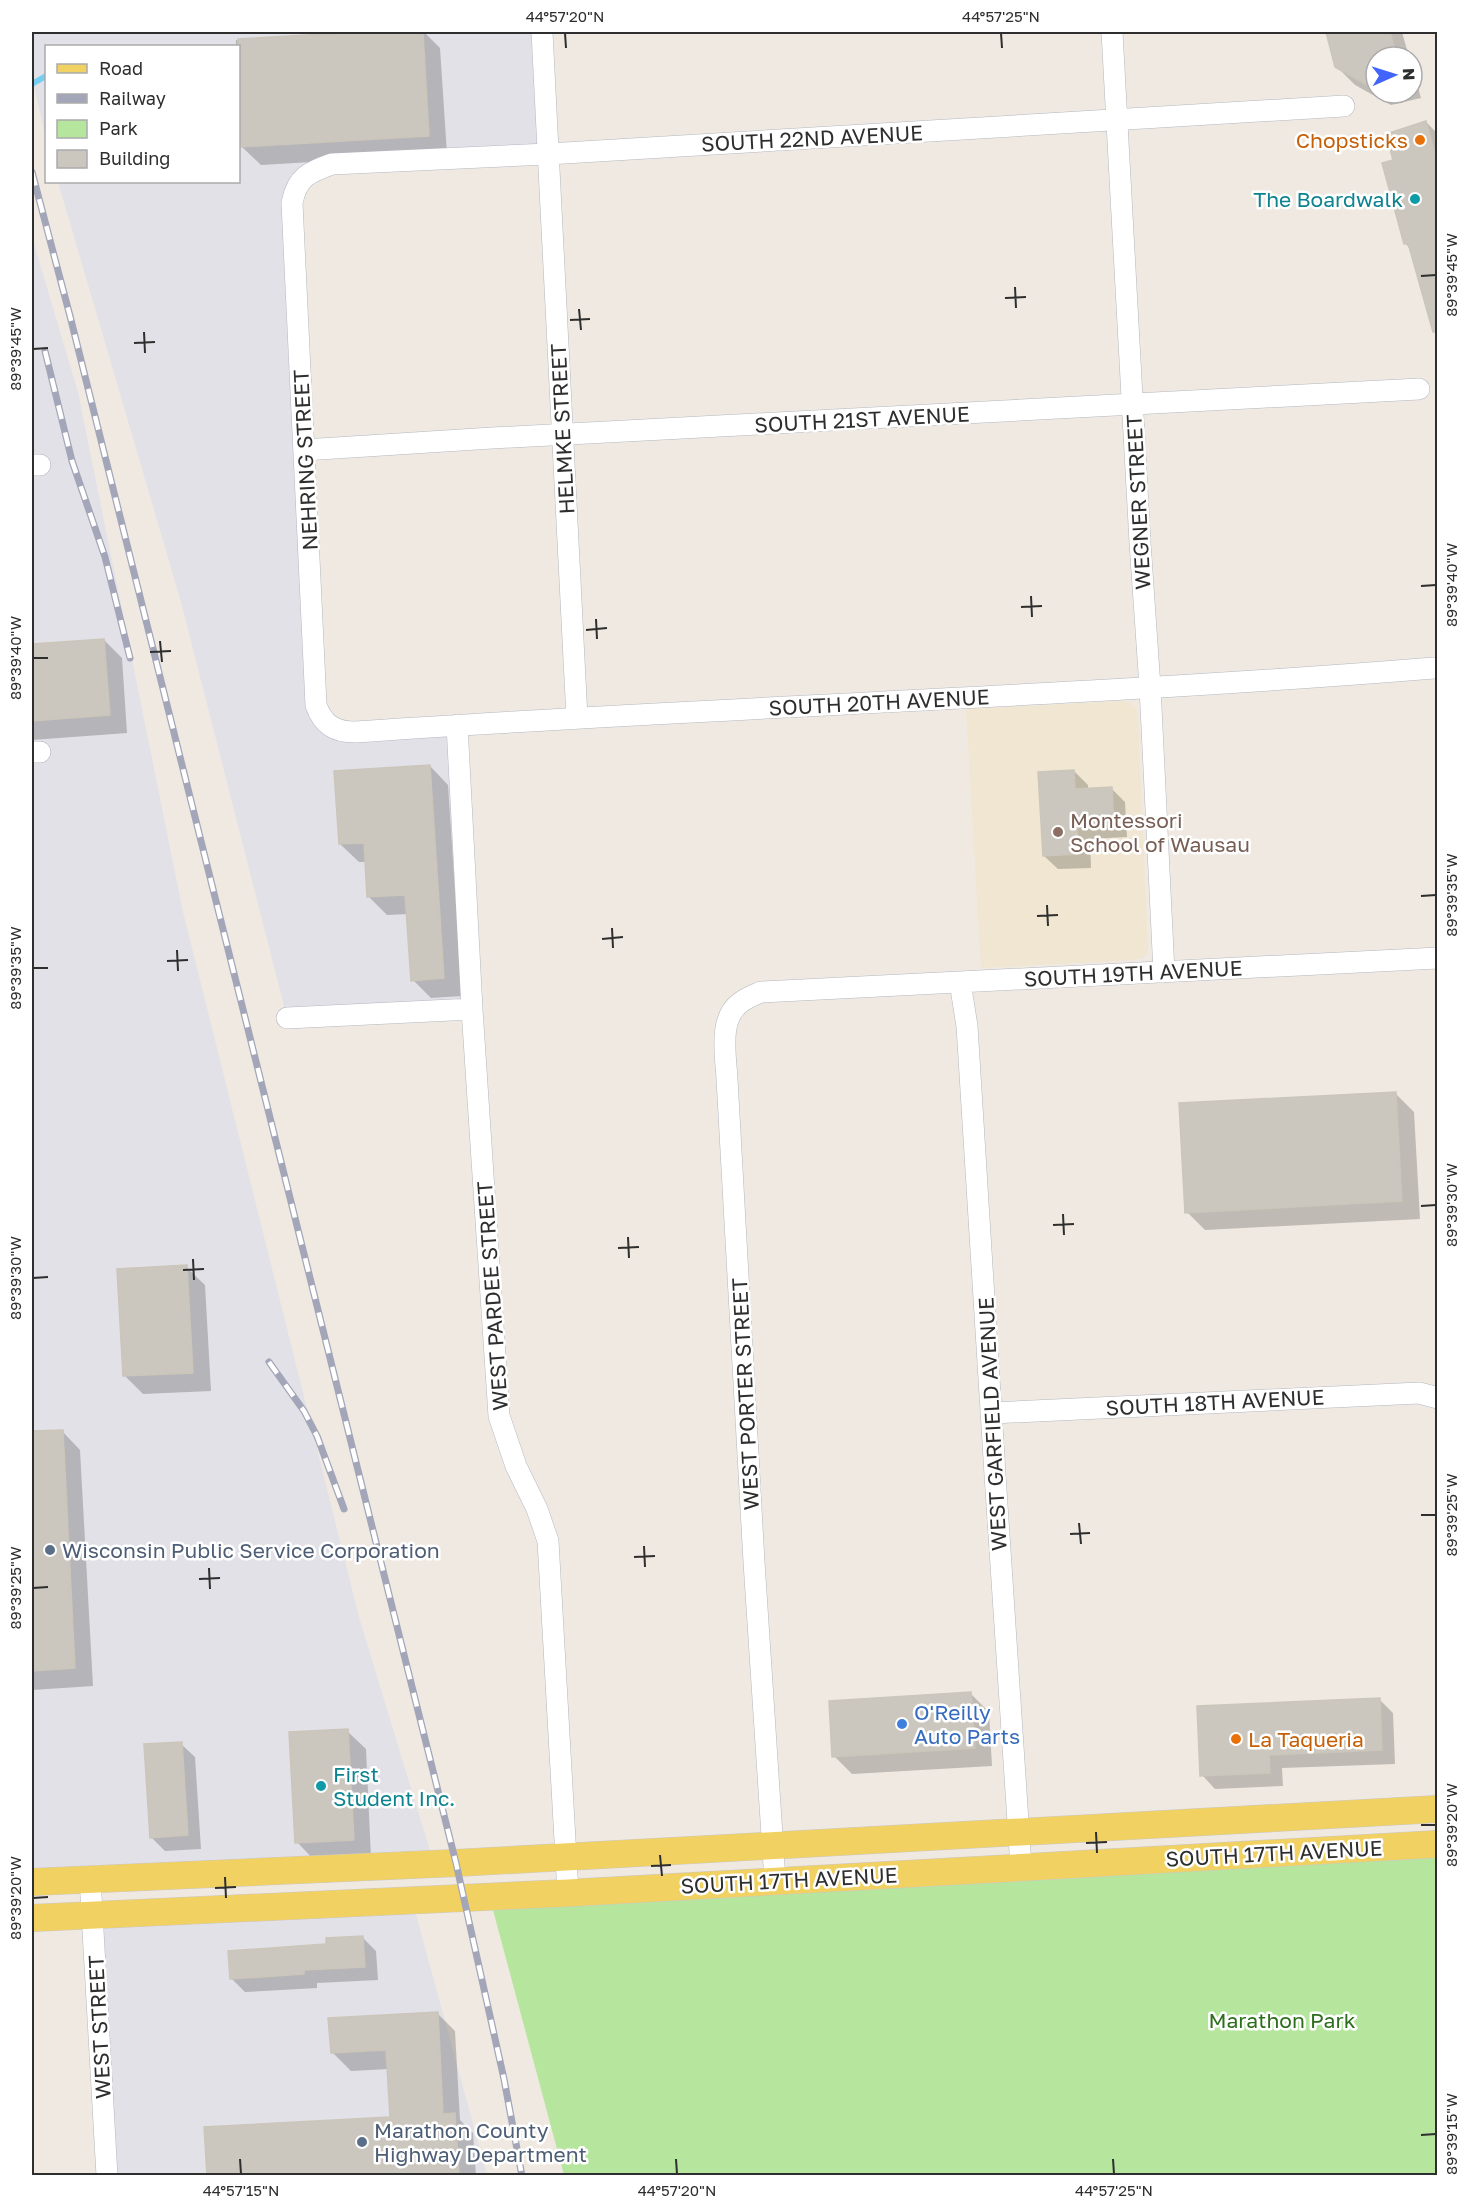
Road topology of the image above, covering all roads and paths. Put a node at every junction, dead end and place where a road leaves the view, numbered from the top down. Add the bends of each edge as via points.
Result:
1 (542, 32) edge
2 (1112, 32) edge
3 (1344, 106) dead end
4 (1116, 119) junction
5 (549, 154) junction
6 (294, 194) joint
7 (1419, 389) dead end
8 (1132, 405) junction
9 (562, 435) junction
10 (304, 450) junction
11 (1434, 668) dead end
12 (1150, 687) junction
13 (577, 718) junction
14 (326, 724) joint
15 (457, 725) junction
16 (1437, 958) edge
17 (1164, 972) junction
18 (960, 982) junction
19 (828, 989) joint
20 (472, 1009) junction
21 (287, 1018) dead end
22 (1437, 1398) edge
23 (993, 1413) junction
24 (1437, 1809) edge
25 (1018, 1832) junction
26 (1437, 1844) edge
27 (772, 1845) junction
28 (566, 1856) junction
29 (1021, 1867) junction
30 (90, 1878) junction
31 (775, 1881) junction
32 (32, 1882) edge
33 (568, 1893) junction
34 (92, 1914) junction
35 (32, 1918) edge
36 (107, 2175) edge

1 - 5 street, HELMKE STREET
2 - 4 street, WEGNER STREET
3 - 4 street, SOUTH 22ND AVENUE
4 - 5 street, SOUTH 22ND AVENUE
4 - 8 street, WEGNER STREET
5 - 6 street, SOUTH 22ND AVENUE via 332,165 309,172
5 - 9 street, HELMKE STREET
6 - 10 street, NEHRING STREET
7 - 8 street, SOUTH 21ST AVENUE
8 - 9 street, SOUTH 21ST AVENUE
8 - 12 street, WEGNER STREET
9 - 10 street, SOUTH 21ST AVENUE
9 - 13 street, HELMKE STREET
10 - 14 street, NEHRING STREET via 316,705
11 - 12 street, SOUTH 20TH AVENUE
12 - 13 street, SOUTH 20TH AVENUE
12 - 17 street, WEGNER STREET
13 - 15 street, SOUTH 20TH AVENUE
14 - 15 street, SOUTH 20TH AVENUE via 343,732
15 - 20 street, WEST PARDEE STREET
16 - 17 street, SOUTH 19TH AVENUE
17 - 18 street, SOUTH 19TH AVENUE
18 - 19 street, SOUTH 19TH AVENUE
18 - 23 street, WEST GARFIELD AVENUE via 967,1026
19 - 27 street, WEST PORTER STREET via 760,992 740,1002 726,1025
20 - 21 street
20 - 28 street, WEST PARDEE STREET via 499,1416 548,1541
22 - 23 street, SOUTH 18TH AVENUE via 1419,1393
23 - 25 street, WEST GARFIELD AVENUE
24 - 25 main road, SOUTH 17TH AVENUE
25 - 27 main road, SOUTH 17TH AVENUE
25 - 29 street, WEST GARFIELD AVENUE
26 - 29 main road, SOUTH 17TH AVENUE
27 - 28 main road, SOUTH 17TH AVENUE
27 - 31 street, WEST PORTER STREET
28 - 30 main road, SOUTH 17TH AVENUE
28 - 33 street, WEST PARDEE STREET
29 - 31 main road, SOUTH 17TH AVENUE
30 - 32 main road, SOUTH 17TH AVENUE
30 - 34 street, WEST STREET
31 - 33 main road, SOUTH 17TH AVENUE
33 - 34 main road, SOUTH 17TH AVENUE
34 - 35 main road, SOUTH 17TH AVENUE
34 - 36 street, WEST STREET

